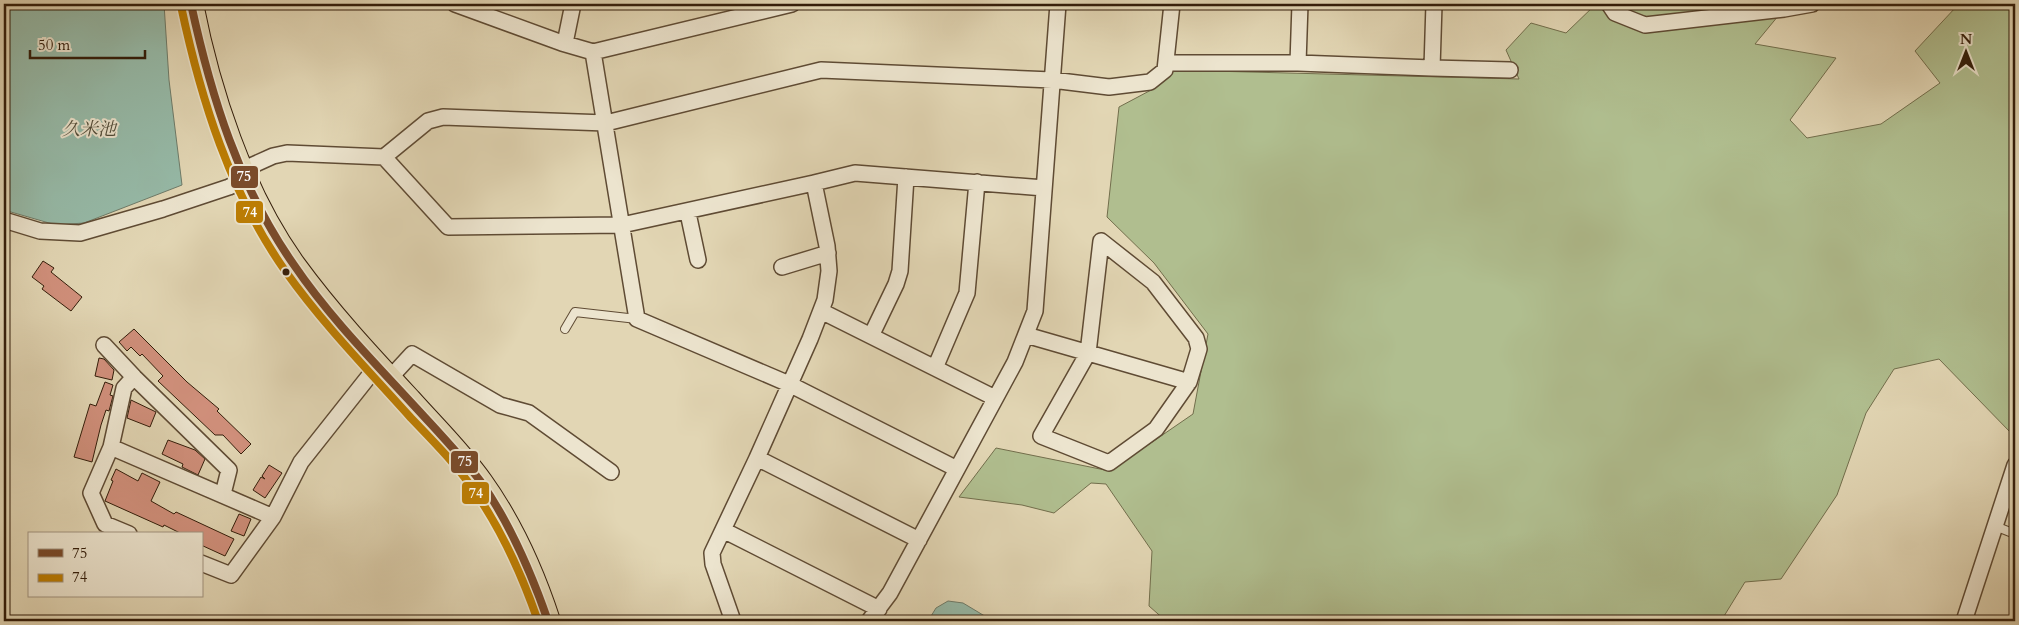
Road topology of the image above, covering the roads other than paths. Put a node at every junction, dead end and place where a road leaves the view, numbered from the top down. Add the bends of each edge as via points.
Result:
1 (191, 4) edge
2 (455, 4) edge
3 (573, 4) edge
4 (792, 4) edge
5 (1058, 4) edge
6 (1172, 4) edge
7 (1300, 4) edge
8 (1434, 4) edge
9 (1609, 4) edge
10 (1812, 4) edge
11 (565, 44) junction
12 (593, 52) junction
13 (1166, 63) junction
14 (1298, 63) junction
15 (1432, 68) junction
16 (1510, 70) dead end
17 (1052, 80) junction
18 (606, 123) junction
19 (384, 157) junction
20 (244, 175) junction
21 (906, 177) junction
22 (976, 182) junction
23 (814, 183) junction
24 (1044, 188) junction
25 (688, 213) junction
26 (4, 220) edge
27 (622, 226) junction
28 (828, 253) junction
29 (698, 260) dead end
30 (782, 267) dead end
31 (821, 311) junction
32 (637, 319) junction
33 (565, 329) dead end
34 (1026, 335) junction
35 (871, 336) junction
36 (104, 346) dead end
37 (1088, 353) junction
38 (935, 368) junction
39 (383, 372) junction
40 (134, 377) junction
41 (1189, 382) junction
42 (789, 384) junction
43 (995, 398) junction
44 (111, 447) junction
45 (757, 458) junction
46 (2015, 465) edge
47 (957, 469) junction
48 (611, 472) dead end
49 (223, 494) junction
50 (273, 517) junction
51 (1995, 526) junction
52 (723, 530) junction
53 (124, 532) edge
54 (2015, 534) edge
55 (919, 540) junction
56 (202, 563) edge
57 (879, 609) junction
58 (548, 621) edge
59 (732, 621) edge
60 (869, 621) edge
61 (1964, 621) edge

1 - 20 main road via 206,75
2 - 11 street
3 - 11 street
4 - 12 street
5 - 17 street
6 - 13 street
7 - 14 street
8 - 15 street
9 - 10 street via 1615,13 1646,25
11 - 12 street
12 - 18 street
13 - 14 street
13 - 17 street via 1165,70 1150,82 1109,87
14 - 15 street
15 - 16 street
17 - 18 street via 821,70
17 - 24 street
18 - 19 street via 444,117 428,120
18 - 27 street
19 - 20 street via 287,152 273,156
19 - 27 street via 448,227
20 - 26 street via 229,187 80,233 40,231
20 - 39 main road via 292,264 343,329
21 - 22 street
21 - 23 street via 855,174
21 - 35 street via 900,271
22 - 24 street
22 - 38 street via 967,293
23 - 25 street
23 - 28 street
24 - 34 street via 1035,311
25 - 27 street
25 - 29 street
27 - 32 street
28 - 30 street
28 - 31 street via 829,271
31 - 35 street
31 - 42 street
32 - 33 lane via 574,312
32 - 42 street
34 - 37 street
34 - 43 street
35 - 38 street
36 - 40 street
37 - 41 street
37 - 41 street via 1041,436 1109,463 1156,429
37 - 41 street via 1101,240 1153,282 1196,338 1199,348
38 - 43 street
39 - 48 street via 412,354 500,405 529,413
39 - 50 street via 301,462
39 - 58 main road via 469,467 494,502 523,554
40 - 44 street via 124,388
40 - 49 street via 229,470
42 - 45 street
42 - 47 street
43 - 47 street
44 - 49 street
44 - 53 street via 91,493 105,524
45 - 52 street
45 - 55 street
46 - 51 street
47 - 55 street
49 - 50 street
50 - 56 street via 231,575
51 - 54 lane
51 - 61 street
52 - 57 street
52 - 59 street via 712,552 712,564
55 - 57 street
57 - 60 street

